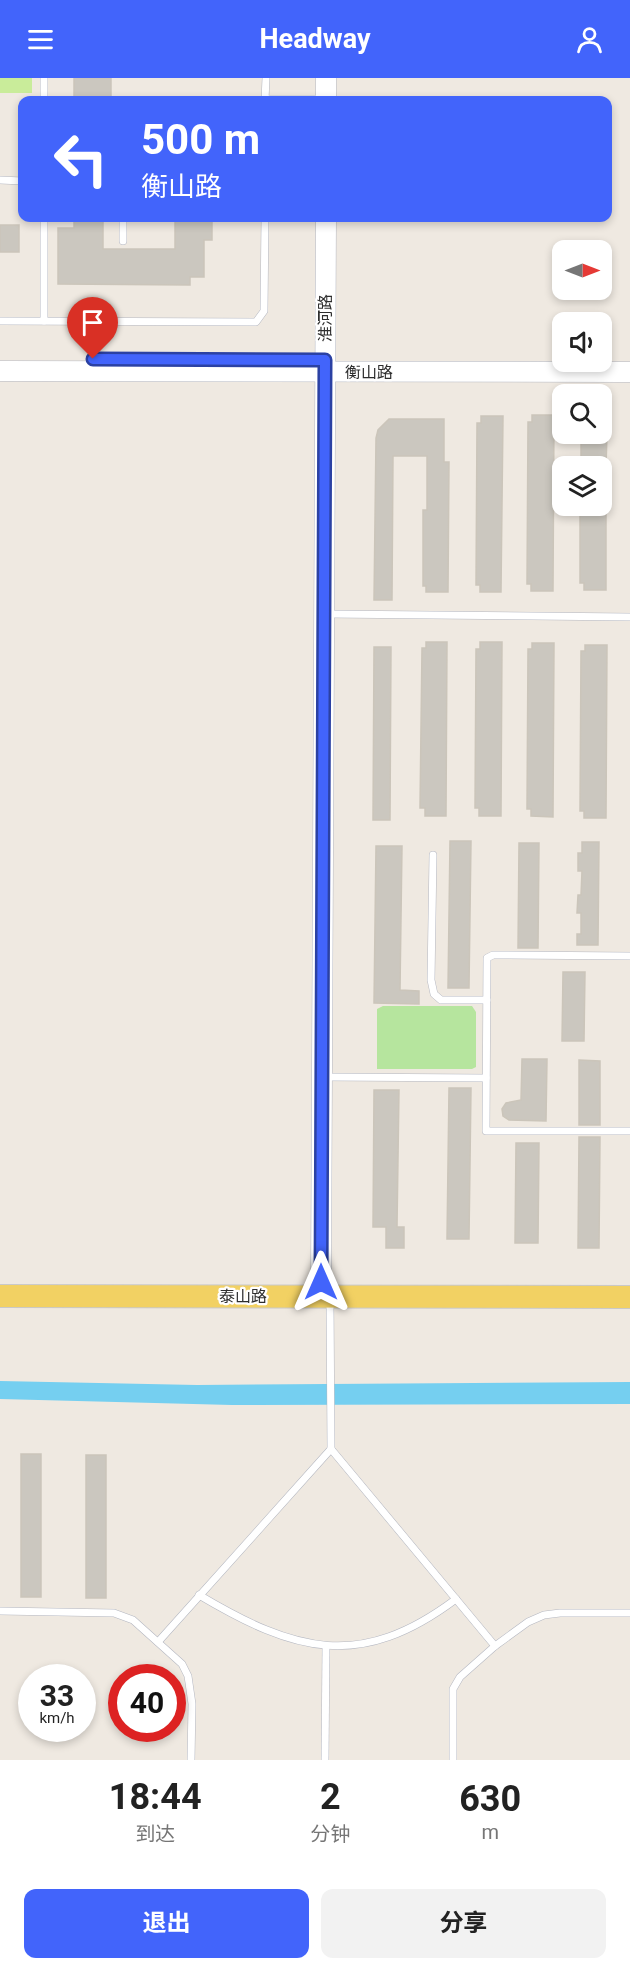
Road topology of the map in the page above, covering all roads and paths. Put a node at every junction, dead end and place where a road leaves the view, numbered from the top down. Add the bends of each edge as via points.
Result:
1 (44, 78) edge
2 (266, 78) edge
3 (326, 78) edge
4 (44, 96) edge
5 (266, 96) edge
6 (326, 96) edge
7 (0, 180) edge
8 (18, 181) edge
9 (44, 222) edge
10 (123, 222) edge
11 (265, 222) edge
12 (326, 222) edge
13 (123, 241) dead end
14 (0, 321) edge
15 (44, 321) junction
16 (0, 359) edge
17 (552, 360) edge
18 (612, 360) edge
19 (630, 360) edge
20 (325, 366) junction
21 (0, 371) edge
22 (630, 372) edge
23 (324, 614) junction
24 (630, 617) edge
25 (433, 855) dead end
26 (630, 956) edge
27 (486, 1000) junction
28 (322, 1077) junction
29 (486, 1078) junction
30 (630, 1131) edge
31 (0, 1281) edge
32 (630, 1283) edge
33 (326, 1289) junction
34 (0, 1296) edge
35 (630, 1298) edge
36 (330, 1449) junction
37 (199, 1595) junction
38 (456, 1599) junction
39 (0, 1611) edge
40 (630, 1613) edge
41 (158, 1642) junction
42 (326, 1646) junction
43 (495, 1646) junction
44 (191, 1760) edge
45 (325, 1760) edge
46 (453, 1760) edge

1 - 4 lane
2 - 5 lane
3 - 6 street
7 - 8 lane
9 - 15 lane
10 - 13 lane
11 - 15 lane via 264,311 256,322
12 - 20 street, 淮河路
14 - 15 lane
16 - 20 street, 衡山路
17 - 20 street, 衡山路
18 - 19 street
20 - 21 street, 衡山路
20 - 22 street, 衡山路
20 - 23 street, 淮河路
23 - 24 lane
23 - 28 street, 淮河路
25 - 27 lane via 434,994 441,1000
26 - 27 lane via 493,955 487,958
27 - 29 lane
28 - 29 lane
28 - 33 street, 淮河路
29 - 30 lane via 486,1131
31 - 33 main road, 泰山路
32 - 33 main road, 泰山路
33 - 34 main road, 泰山路
33 - 35 main road, 泰山路
33 - 36 lane
36 - 37 lane
36 - 38 lane
37 - 41 lane
37 - 42 lane via 259,1628 289,1640
38 - 42 lane via 429,1620 384,1640
38 - 43 lane
39 - 41 lane via 114,1613 133,1620
40 - 43 lane via 544,1615
41 - 44 lane via 182,1664 188,1676
42 - 45 lane
43 - 46 lane via 460,1677 453,1689

